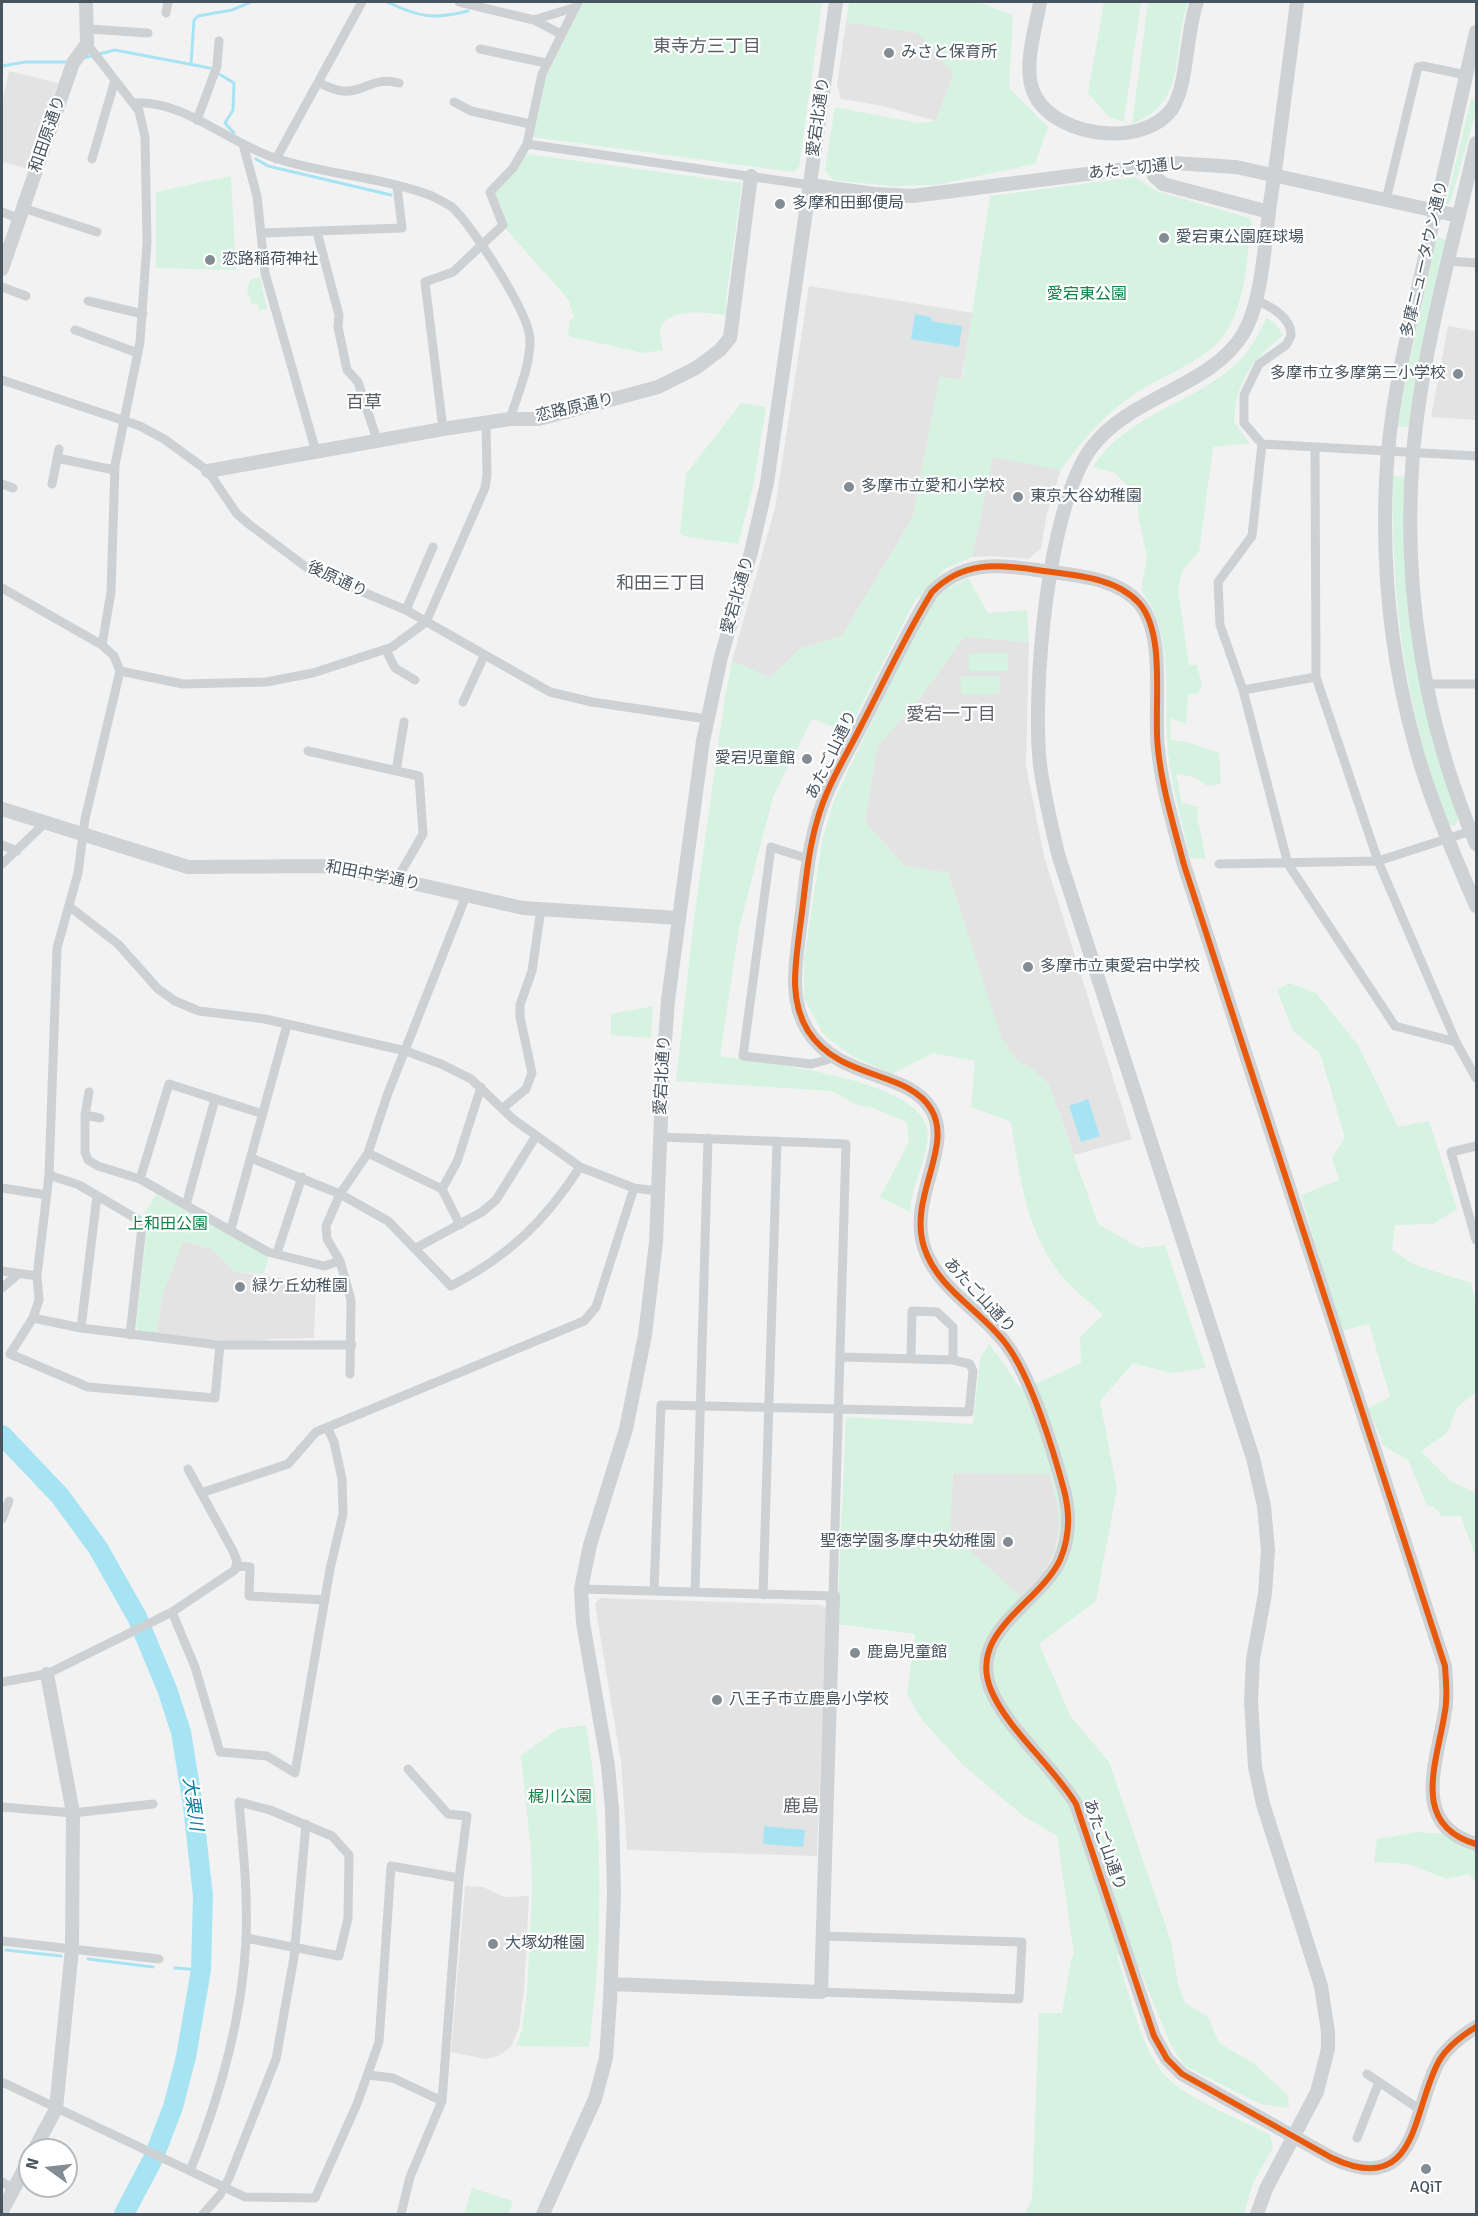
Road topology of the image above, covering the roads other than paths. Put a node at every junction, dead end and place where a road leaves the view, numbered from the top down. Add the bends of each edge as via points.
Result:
1 (86, 2) edge
2 (168, 2) edge
3 (362, 2) edge
4 (459, 2) edge
5 (836, 2) edge
6 (1040, 2) edge
7 (1197, 2) edge
8 (1297, 2) edge
9 (577, 4) edge
10 (482, 5) edge
11 (166, 13) dead end
12 (534, 20) junction
13 (89, 29) junction
14 (1476, 32) edge
15 (148, 33) dead end
16 (561, 34) junction
17 (219, 41) dead end
18 (480, 49) dead end
19 (84, 52) junction
20 (1474, 56) edge
21 (546, 63) junction
22 (1467, 75) junction
23 (115, 80) junction
24 (319, 83) junction
25 (399, 83) dead end
26 (454, 102) dead end
27 (134, 103) junction
28 (197, 120) junction
29 (530, 124) junction
30 (1476, 143) edge
31 (527, 144) junction
32 (244, 147) junction
33 (92, 159) dead end
34 (276, 159) junction
35 (1151, 166) junction
36 (751, 176) junction
37 (810, 185) junction
38 (397, 186) junction
39 (1386, 200) junction
40 (1436, 211) junction
41 (2, 212) edge
42 (1269, 212) junction
43 (22, 214) junction
44 (1460, 216) junction
45 (97, 232) dead end
46 (317, 232) junction
47 (262, 233) junction
48 (482, 247) junction
49 (1449, 261) junction
50 (1476, 263) edge
51 (2, 269) edge
52 (2, 286) edge
53 (26, 296) dead end
54 (1255, 300) junction
55 (88, 301) dead end
56 (143, 314) junction
57 (75, 330) dead end
58 (138, 353) junction
59 (2, 380) edge
60 (510, 419) junction
61 (122, 420) junction
62 (486, 424) junction
63 (443, 429) junction
64 (377, 440) junction
65 (1262, 444) junction
66 (1315, 447) junction
67 (316, 452) junction
68 (1388, 452) junction
69 (1413, 453) junction
70 (1476, 456) edge
71 (114, 470) junction
72 (208, 471) junction
73 (2, 484) edge
74 (52, 484) dead end
75 (13, 488) dead end
76 (433, 547) dead end
77 (1052, 572) junction
78 (2, 588) edge
79 (406, 610) junction
80 (426, 622) junction
81 (102, 645) junction
82 (386, 650) junction
83 (484, 656) junction
84 (120, 671) junction
85 (1316, 677) junction
86 (415, 680) dead end
87 (1426, 684) junction
88 (1476, 684) edge
89 (1243, 690) junction
90 (463, 702) dead end
91 (707, 719) junction
92 (404, 722) dead end
93 (308, 751) dead end
94 (396, 771) junction
95 (2, 809) edge
96 (44, 824) junction
97 (1471, 831) junction
98 (83, 836) junction
99 (1447, 839) junction
100 (1476, 844) edge
101 (2, 845) edge
102 (17, 851) junction
103 (809, 859) junction
104 (1378, 861) junction
105 (2, 864) edge
106 (1220, 864) dead end
107 (1287, 864) junction
108 (397, 879) junction
109 (466, 896) junction
110 (1476, 906) edge
111 (70, 907) junction
112 (541, 909) junction
113 (679, 918) junction
114 (287, 1025) junction
115 (1456, 1042) junction
116 (406, 1051) junction
117 (834, 1058) junction
118 (1476, 1078) edge
119 (481, 1087) junction
120 (89, 1092) dead end
121 (214, 1099) junction
122 (503, 1108) junction
123 (263, 1114) junction
124 (85, 1115) junction
125 (100, 1118) dead end
126 (536, 1136) junction
127 (660, 1137) junction
128 (708, 1138) junction
129 (777, 1141) junction
130 (1476, 1146) edge
131 (368, 1153) junction
132 (251, 1158) junction
133 (580, 1167) junction
134 (48, 1175) junction
135 (302, 1177) junction
136 (140, 1179) junction
137 (2, 1188) edge
138 (634, 1188) junction
139 (442, 1189) junction
140 (658, 1191) junction
141 (340, 1194) junction
142 (47, 1195) junction
143 (97, 1196) junction
144 (186, 1205) junction
145 (460, 1224) junction
146 (231, 1229) junction
147 (1476, 1240) edge
148 (416, 1248) junction
149 (277, 1253) junction
150 (340, 1261) junction
151 (2, 1270) edge
152 (17, 1275) junction
153 (37, 1276) junction
154 (2, 1288) edge
155 (33, 1318) junction
156 (81, 1328) junction
157 (130, 1335) junction
158 (220, 1345) junction
159 (352, 1345) junction
160 (842, 1357) junction
161 (911, 1358) junction
162 (953, 1360) junction
163 (350, 1374) dead end
164 (700, 1404) junction
165 (769, 1408) junction
166 (840, 1409) junction
167 (328, 1429) junction
168 (188, 1468) dead end
169 (201, 1493) junction
170 (9, 1501) dead end
171 (2, 1519) edge
172 (236, 1566) junction
173 (581, 1589) junction
174 (654, 1591) junction
175 (695, 1592) junction
176 (763, 1595) junction
177 (833, 1596) junction
178 (325, 1600) junction
179 (170, 1613) junction
180 (47, 1674) junction
181 (2, 1682) edge
182 (408, 1769) dead end
183 (153, 1804) dead end
184 (2, 1807) edge
185 (73, 1813) junction
186 (306, 1824) junction
187 (1476, 1844) edge
188 (459, 1878) junction
189 (823, 1936) junction
190 (246, 1938) junction
191 (2, 1941) edge
192 (295, 1948) junction
193 (72, 1949) junction
194 (159, 1959) dead end
195 (611, 1984) junction
196 (821, 1992) junction
197 (1476, 2027) edge
198 (1367, 2074) dead end
199 (368, 2075) junction
200 (2, 2082) edge
201 (1379, 2082) junction
202 (442, 2101) junction
203 (56, 2109) junction
204 (1422, 2111) junction
205 (1294, 2136) junction
206 (40, 2138) edge
207 (1357, 2138) dead end
208 (186, 2169) junction
209 (18, 2173) edge
210 (8, 2185) edge
211 (224, 2189) junction
212 (2, 2211) edge
213 (204, 2214) edge
214 (401, 2214) edge
215 (543, 2214) edge
216 (1257, 2214) edge

1 - 13 street, 和田原通り
2 - 11 street
3 - 24 street
4 - 10 street
5 - 37 street, 愛宕北通り
6 - 7 street via 1030,72 1032,89 1042,106 1066,125 1124,134 1147,128 1172,109 1180,90
8 - 42 street, bridge
9 - 12 street
9 - 16 street
10 - 12 street
12 - 16 street
13 - 15 street
13 - 19 street, 和田原通り
14 - 20 street, 多摩ニュータウン通り
16 - 21 street
17 - 28 street via 217,66
18 - 21 street
19 - 23 street via 103,64
19 - 43 street, 和田原通り
20 - 22 street, 多摩ニュータウン通り
21 - 29 street
22 - 39 street via 1418,67
22 - 40 street, 多摩ニュータウン通り
23 - 27 street
23 - 33 street
24 - 25 street via 342,91 387,80
24 - 34 street
26 - 29 street via 471,111
27 - 28 street via 171,108
27 - 56 street via 145,137 147,242
28 - 32 street
29 - 31 street
30 - 44 street, 多摩ニュータウン通り
31 - 36 street
31 - 48 street via 513,168 490,192 503,225
32 - 34 street
32 - 47 street
34 - 38 street
35 - 37 street, あたご切通し via 913,196
35 - 39 street, あたご切通し via 1205,163 1236,167
35 - 42 street via 1154,176 1163,184
36 - 37 street
36 - 60 street, 恋路原通り via 734,319 729,338 720,350 696,368 658,387 539,419
37 - 91 street, 愛宕北通り via 762,510
38 - 46 street via 402,228
38 - 48 street via 432,196 451,207
39 - 40 street, あたご切通し
40 - 44 street, あたご切通し
40 - 68 street, 多摩ニュータウン通り via 1397,386
41 - 43 street
42 - 54 street
43 - 45 street
43 - 51 street, 和田原通り
44 - 49 street, 多摩ニュータウン通り
46 - 47 street
46 - 64 street via 339,315 347,369 357,382
47 - 67 street via 265,273
48 - 60 street via 522,311 530,337 527,363
48 - 63 street via 453,272 425,282
49 - 50 street
49 - 69 street, 多摩ニュータウン通り via 1424,377
52 - 53 street
54 - 65 street via 1287,320 1292,332 1286,345 1259,364 1244,396 1244,423
54 - 77 street via 1243,334 1219,360 1124,416 1091,448 1067,497
55 - 56 street
56 - 58 street
57 - 58 street via 88,340
58 - 61 street
59 - 61 street, 後原通り
60 - 62 street, 恋路原通り
61 - 71 street
61 - 72 street, 後原通り via 164,440
62 - 63 street, 恋路原通り
62 - 80 street via 484,488
63 - 64 street, 恋路原通り
64 - 67 street, 恋路原通り
65 - 66 street
65 - 89 street via 1252,536 1218,582 1220,625
66 - 68 street
66 - 85 street
67 - 72 street, 恋路原通り
68 - 69 street
68 - 99 street, 多摩ニュータウン通り via 1385,531 1392,633 1415,746
69 - 70 street
69 - 87 street, 多摩ニュータウン通り via 1412,582
71 - 74 street via 58,454
71 - 81 street via 111,592
72 - 79 street, 後原通り via 237,514 302,564 330,580
73 - 75 street
76 - 79 street
77 - 103 street, あたご山通り via 974,566 954,574 932,592 825,799
77 - 187 street, あたご山通り via 1105,582 1126,592 1140,604 1149,621 1155,642 1158,749 1169,812 1445,1666 1445,1716 1431,1773 1432,1797 1438,1816 1454,1834
77 - 205 street via 1038,692 1040,765 1049,815 1077,918 1253,1458 1264,1506 1268,1559 1253,1659 1254,1756 1263,1804 1321,1986 1328,2032 1328,2049 1317,2092
78 - 81 street
79 - 80 street, 後原通り
80 - 82 street
80 - 83 street, 後原通り
81 - 84 street via 114,656
82 - 84 street via 313,673 266,682 183,684
82 - 86 street via 395,668
83 - 90 street
83 - 91 street, 後原通り via 550,692
84 - 98 street
85 - 89 street
85 - 104 street
87 - 88 street
87 - 97 street, 多摩ニュータウン通り via 1439,741
89 - 107 street
91 - 113 street, 愛宕北通り
92 - 94 street
93 - 94 street
94 - 108 street via 418,776 423,834
95 - 96 street, 和田中学通り
96 - 98 street, 和田中学通り
96 - 102 street
97 - 99 street
97 - 100 street, 多摩ニュータウン通り
98 - 108 street, 和田中学通り via 188,867 319,865
98 - 111 street
99 - 104 street
99 - 110 street, 多摩ニュータウン通り
101 - 102 street
102 - 105 street
103 - 117 street, あたご山通り via 795,993 806,1029
103 - 117 street via 771,847 743,1056 811,1064
104 - 107 street
104 - 115 street
106 - 107 street
107 - 115 street via 1395,1026
108 - 109 street, 和田中学通り
109 - 112 street, 和田中学通り
109 - 116 street
111 - 114 street via 118,944 175,1001 209,1013
111 - 134 street via 57,948
112 - 113 street, 和田中学通り
112 - 122 street via 532,971 520,1005 532,1072 526,1089
113 - 127 street, 愛宕北通り via 665,1033
114 - 116 street
114 - 123 street
115 - 118 street
116 - 119 street via 441,1064
116 - 131 street via 387,1093
117 - 205 street, あたご山通り via 922,1096 933,1111 938,1143 922,1194 919,1220 925,1251 945,1282 997,1333 1024,1373 1063,1488 1069,1515 1061,1558 991,1644 987,1678 992,1693 1076,1804 1154,2036 1167,2059 1182,2074
119 - 122 street
119 - 139 street via 458,1162
120 - 124 street
121 - 123 street
121 - 136 street via 169,1084
121 - 144 street
122 - 126 street
123 - 132 street
124 - 125 street
124 - 136 street via 88,1160
126 - 133 street
126 - 145 street via 496,1200
127 - 128 street
127 - 140 street, 愛宕北通り
128 - 129 street
128 - 164 street
129 - 160 street via 846,1144
129 - 165 street
130 - 147 street via 1450,1152
131 - 139 street
131 - 141 street
132 - 135 street
132 - 146 street
133 - 138 street
133 - 148 street via 550,1211 524,1239 451,1286
134 - 142 street
134 - 143 street via 79,1185
135 - 141 street
135 - 149 street
136 - 144 street
137 - 142 street
138 - 140 street
138 - 167 street via 596,1307 584,1321
139 - 145 street
140 - 173 street, 愛宕北通り via 655,1259 639,1370
141 - 148 street via 388,1221
141 - 150 street via 326,1226 327,1239
142 - 153 street
143 - 156 street
143 - 157 street via 137,1219 142,1227
144 - 146 street
145 - 148 street
146 - 149 street via 268,1252
149 - 150 street via 324,1266
150 - 159 street via 351,1300
151 - 152 street
152 - 153 street
152 - 154 street
153 - 155 street via 39,1300
155 - 156 street
155 - 158 street via 10,1354 88,1387 215,1398
156 - 157 street
157 - 158 street
158 - 159 street
159 - 163 street
160 - 161 street
160 - 166 street
161 - 162 street
161 - 162 street via 912,1311 937,1312 953,1327
162 - 166 street via 970,1364 973,1371 969,1413
164 - 165 street
164 - 174 street via 661,1405
164 - 175 street
165 - 166 street
165 - 176 street
166 - 177 street
167 - 169 street via 316,1432 288,1464
167 - 178 street via 342,1479 343,1514
168 - 169 street
169 - 172 street via 233,1551
170 - 171 street
172 - 178 street via 250,1567 249,1596
172 - 179 street
173 - 174 street
173 - 195 street, 愛宕北通り via 612,1809 615,1894
174 - 175 street
175 - 176 street
176 - 177 street
177 - 189 street
178 - 179 street via 295,1773 267,1756 220,1752 195,1667
179 - 180 street
180 - 181 street
180 - 185 street
182 - 188 street via 448,1814 467,1816
183 - 185 street
184 - 185 street
185 - 193 street
186 - 190 street via 239,1802
186 - 192 street
186 - 192 street via 332,1836 349,1854 348,1918 339,1956
188 - 199 street via 391,1866 379,2042
188 - 202 street
189 - 196 street
189 - 196 street via 1022,1942 1019,1999
190 - 192 street
190 - 208 street via 231,2046 217,2100
191 - 193 street
192 - 211 street via 276,2059
193 - 194 street
193 - 203 street
195 - 196 street
195 - 215 street, 愛宕北通り via 608,2042 601,2078
197 - 204 street, あたご山通り via 1440,2058
198 - 201 street
199 - 202 street via 393,2078
199 - 211 street via 315,2198 245,2197
200 - 203 street
201 - 204 street
201 - 207 street
202 - 214 street via 410,2178
203 - 206 street
203 - 208 street
204 - 205 street, あたご山通り via 1406,2149 1372,2168 1345,2164
205 - 216 street
208 - 211 street
209 - 210 street
210 - 212 street
211 - 213 street

